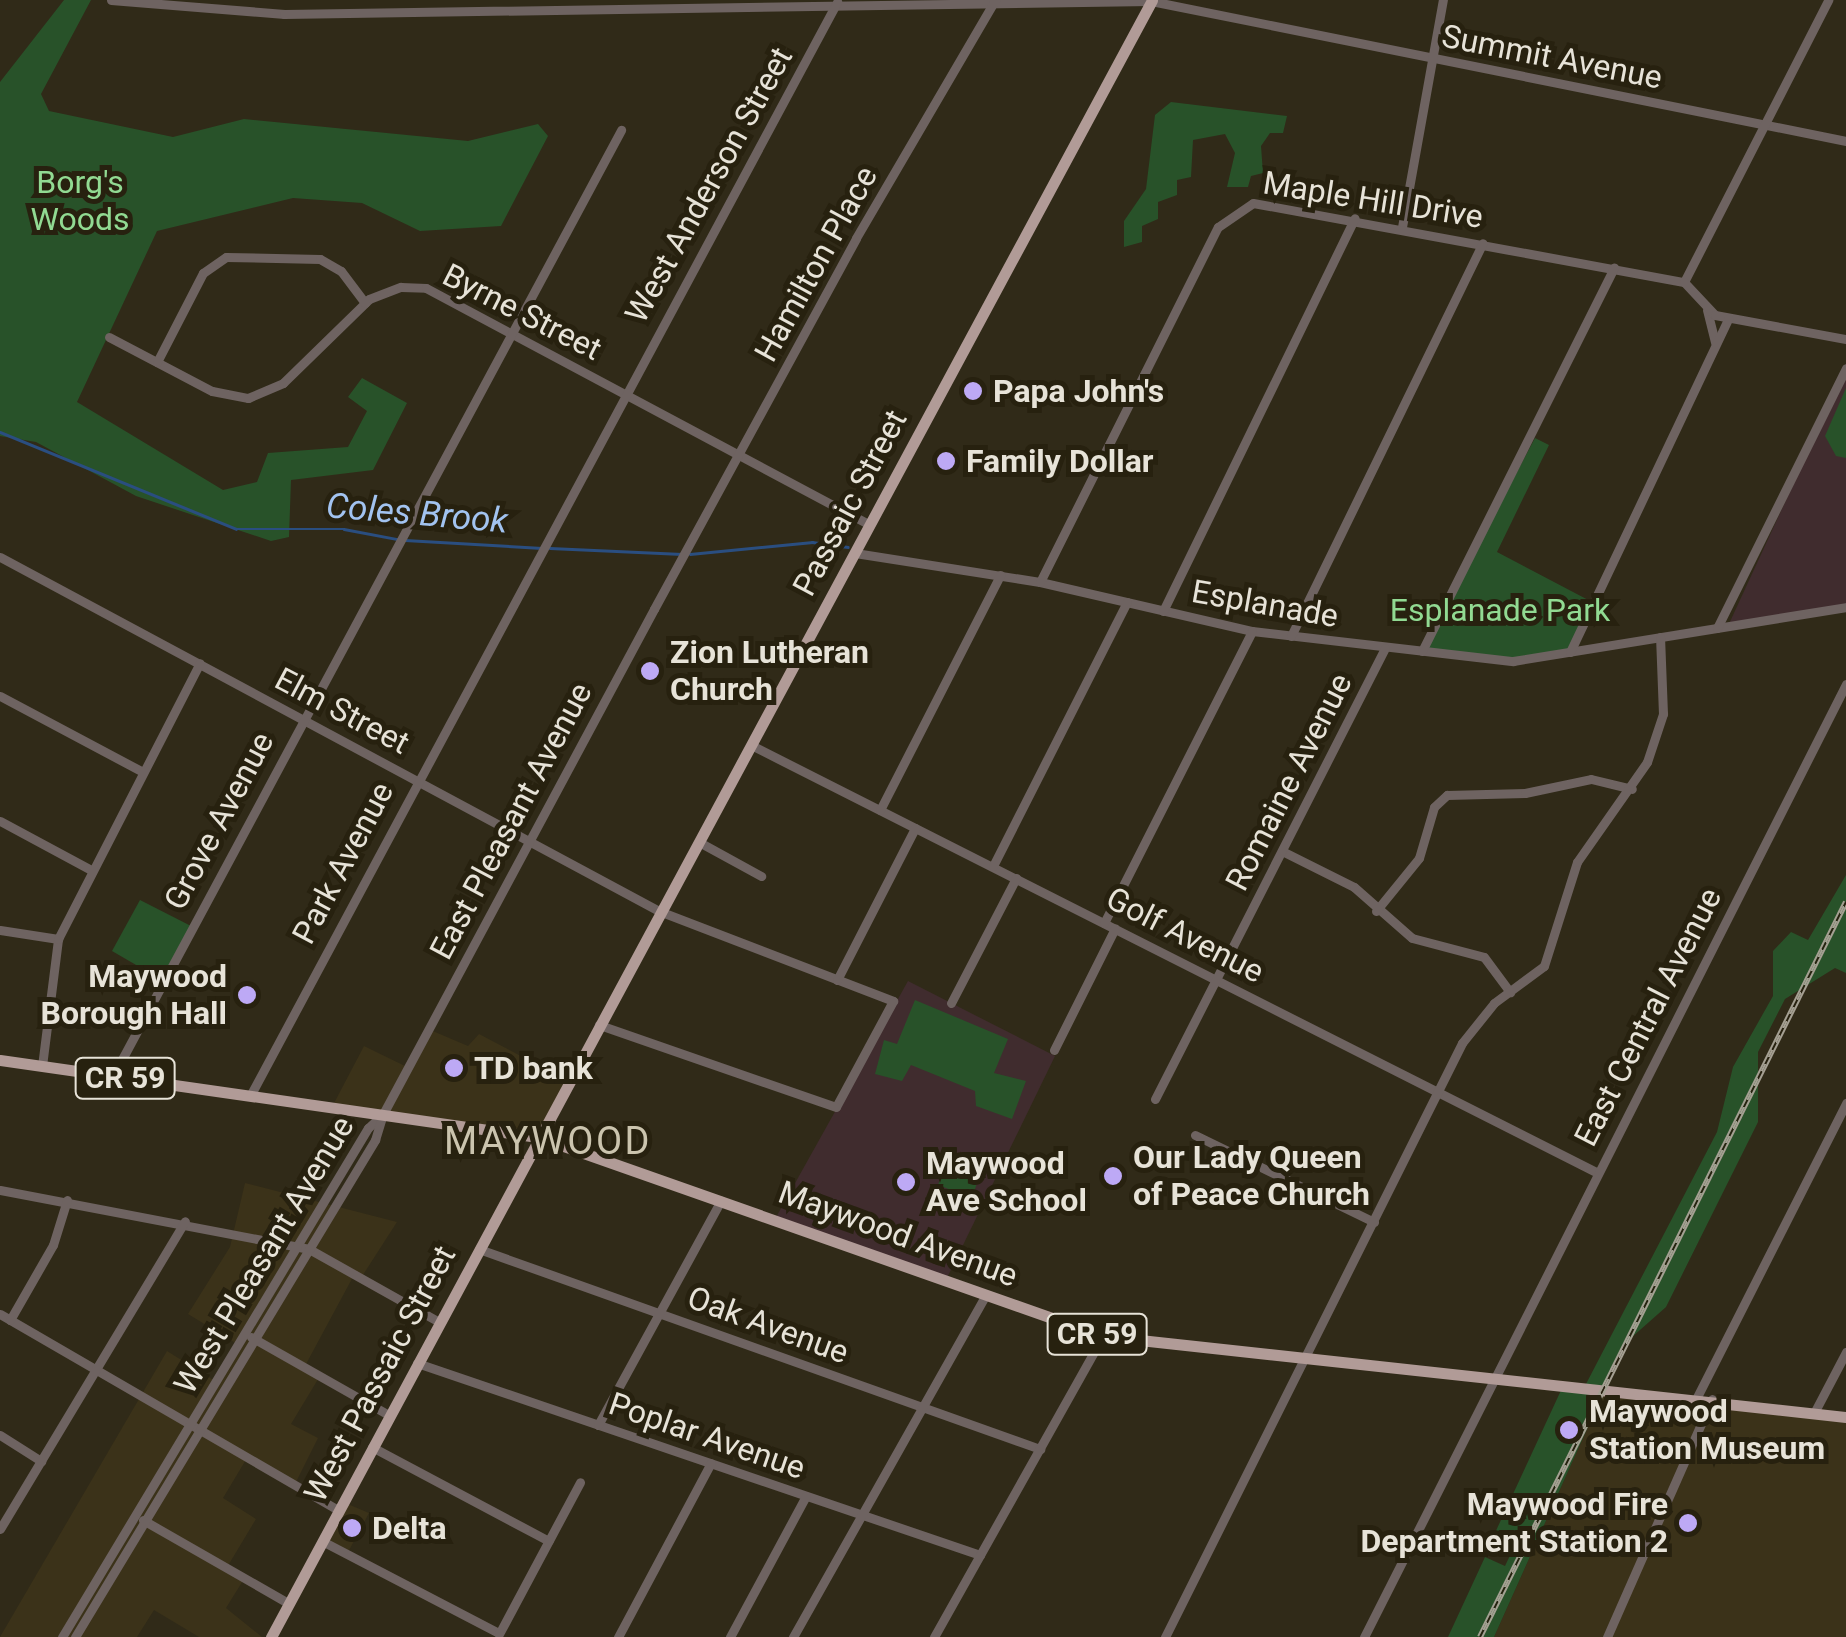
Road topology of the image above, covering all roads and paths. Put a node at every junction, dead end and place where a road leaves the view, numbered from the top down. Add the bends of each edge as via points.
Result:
1 (111, 0) edge
2 (302, 0) edge
3 (462, 0) edge
4 (995, 0) edge
5 (1152, 0) edge
6 (1444, 0) edge
7 (1828, 0) edge
8 (837, 2) edge
9 (200, 3) edge
10 (692, 3) edge
11 (551, 4) edge
12 (456, 11) junction
13 (295, 14) junction
14 (1433, 58) junction
15 (1765, 125) junction
16 (621, 130) dead end
17 (1846, 141) edge
18 (1355, 218) junction
19 (1402, 228) junction
20 (1482, 243) junction
21 (1614, 268) junction
22 (1684, 282) junction
23 (365, 304) junction
24 (1705, 308) junction
25 (1728, 319) junction
26 (513, 332) junction
27 (109, 337) dead end
28 (1846, 339) edge
29 (1715, 347) junction
30 (157, 362) junction
31 (1846, 368) edge
32 (625, 393) junction
33 (740, 455) junction
34 (870, 525) junction
35 (540, 548) joint
36 (855, 553) junction
37 (685, 554) joint
38 (0, 557) edge
39 (1000, 575) junction
40 (1040, 582) junction
41 (1127, 602) junction
42 (1846, 607) edge
43 (1163, 610) junction
44 (1717, 628) junction
45 (1252, 632) junction
46 (1290, 636) junction
47 (1660, 637) junction
48 (1384, 648) junction
49 (1422, 651) junction
50 (1570, 652) junction
51 (200, 663) junction
52 (1846, 684) edge
53 (0, 696) edge
54 (303, 718) junction
55 (751, 745) junction
56 (143, 772) junction
57 (415, 779) junction
58 (1632, 789) junction
59 (880, 810) junction
60 (0, 821) edge
61 (915, 828) junction
62 (529, 840) junction
63 (698, 842) junction
64 (1282, 850) junction
65 (993, 866) junction
66 (91, 870) junction
67 (761, 876) dead end
68 (1016, 878) junction
69 (1376, 910) junction
70 (659, 911) junction
71 (1104, 922) junction
72 (1115, 928) junction
73 (0, 930) edge
74 (58, 938) junction
75 (1217, 979) junction
76 (837, 980) junction
77 (1510, 992) junction
78 (951, 1003) dead end
79 (599, 1025) junction
80 (1054, 1050) dead end
81 (0, 1060) edge
82 (42, 1066) junction
83 (113, 1076) junction
84 (1440, 1092) junction
85 (250, 1096) junction
86 (1155, 1100) dead end
87 (1846, 1103) edge
88 (382, 1114) junction
89 (1195, 1135) dead end
90 (538, 1138) junction
91 (1596, 1172) junction
92 (0, 1190) edge
93 (68, 1200) junction
94 (721, 1200) junction
95 (185, 1221) junction
96 (1374, 1222) junction
97 (296, 1246) junction
98 (309, 1248) junction
99 (478, 1249) junction
100 (986, 1294) junction
101 (659, 1312) junction
102 (0, 1314) edge
103 (10, 1320) junction
104 (439, 1322) junction
105 (244, 1333) junction
106 (1102, 1336) junction
107 (255, 1339) junction
108 (1846, 1352) edge
109 (1306, 1356) junction
110 (417, 1363) junction
111 (96, 1369) junction
112 (1494, 1374) junction
113 (1697, 1397) junction
114 (1712, 1399) junction
115 (923, 1407) junction
116 (1814, 1413) junction
117 (389, 1415) junction
118 (1846, 1417) edge
119 (190, 1424) junction
120 (598, 1425) junction
121 (200, 1430) junction
122 (0, 1435) edge
123 (372, 1447) junction
124 (1040, 1449) junction
125 (41, 1460) junction
126 (710, 1464) junction
127 (580, 1482) dead end
128 (806, 1496) junction
129 (338, 1510) junction
130 (134, 1515) junction
131 (862, 1515) junction
132 (145, 1521) junction
133 (0, 1529) edge
134 (322, 1541) junction
135 (549, 1541) junction
136 (980, 1556) junction
137 (288, 1603) junction
138 (275, 1635) edge
139 (498, 1635) edge
140 (62, 1637) edge
141 (75, 1637) edge
142 (618, 1637) edge
143 (730, 1637) edge
144 (794, 1637) edge
145 (934, 1637) edge
146 (1165, 1637) edge
147 (1364, 1637) edge
148 (1607, 1637) edge

1 - 9 street, Summit Avenue
2 - 13 street
3 - 12 street
4 - 5 street, Summit Avenue
4 - 8 street, Summit Avenue
4 - 33 street, Hamilton Place
5 - 14 street, Summit Avenue
5 - 34 main road, Passaic Street
6 - 14 street
7 - 15 street
8 - 10 street, Summit Avenue
8 - 32 street, West Anderson Street
9 - 13 street, Summit Avenue
10 - 11 street, Summit Avenue
11 - 12 street, Summit Avenue
12 - 13 street, Summit Avenue
14 - 15 street, Summit Avenue
14 - 19 street
15 - 17 street, Summit Avenue
15 - 22 street
16 - 26 street, Grove Avenue
18 - 19 street, Maple Hill Drive
18 - 40 street, Maple Hill Drive via 1264,202 1224,218
18 - 43 street
19 - 20 street, Maple Hill Drive
20 - 21 street, Maple Hill Drive
20 - 46 street
21 - 22 street, Maple Hill Drive
21 - 49 street
22 - 24 street
23 - 26 street, Byrne Street via 388,290 426,288
23 - 30 street, Byrne Street via 283,384 259,396 224,396
23 - 30 street via 341,270 320,259 226,257 202,273
24 - 25 street
24 - 29 street
25 - 28 street
25 - 29 street
26 - 32 street, Byrne Street
26 - 54 street, Grove Avenue
27 - 30 street, Byrne Street
29 - 50 street
31 - 44 street
32 - 33 street, Byrne Street
32 - 35 street, West Anderson Street
33 - 34 street, Byrne Street
33 - 37 street, Hamilton Place
34 - 36 main road, Passaic Street
35 - 57 street, Park Avenue
36 - 39 street, Esplanade
36 - 55 main road, Passaic Street
37 - 62 street, East Pleasant Avenue
38 - 51 street, Elm Street
39 - 40 street, Esplanade
39 - 59 street
40 - 41 street, Esplanade
41 - 43 street, Esplanade
41 - 65 street
42 - 44 street, Esplanade
43 - 45 street, Esplanade
44 - 47 street, Esplanade
45 - 46 street, Esplanade
45 - 71 street
46 - 48 street, Esplanade
47 - 50 street, Esplanade
47 - 58 street via 1663,714
48 - 49 street, Esplanade
48 - 64 street, Romaine Avenue
49 - 50 street, Esplanade via 1513,661
51 - 54 street, Elm Street
51 - 56 street
52 - 91 street, East Central Avenue
53 - 56 street
54 - 57 street, Elm Street
54 - 83 street, Grove Avenue
55 - 59 street, Golf Avenue
55 - 63 main road, Passaic Street
56 - 66 street
57 - 62 street, Elm Street
57 - 85 street, Park Avenue
58 - 69 street via 1591,779 1525,793 1447,795 1434,807 1414,867
58 - 77 street via 1578,862 1544,966
59 - 61 street, Golf Avenue
60 - 66 street
61 - 65 street, Golf Avenue
61 - 76 street
62 - 70 street, Elm Street
62 - 88 street, East Pleasant Avenue
63 - 67 street
63 - 70 main road, Passaic Street
64 - 69 street via 1354,887
64 - 75 street, Romaine Avenue
65 - 68 street, Golf Avenue
66 - 74 street
68 - 71 street, Golf Avenue
68 - 78 street
69 - 77 street via 1412,938 1484,957
70 - 76 street, Elm Street
70 - 79 main road, Passaic Street
71 - 72 street, Golf Avenue
72 - 75 street, Golf Avenue
72 - 80 street
73 - 74 street
74 - 82 street
75 - 84 street, Golf Avenue
75 - 86 street, Romaine Avenue
76 - 79 street, Elm Street via 894,1000 836,1107
77 - 84 street via 1471,1028
79 - 90 main road, Passaic Street
81 - 82 main road, Maywood Avenue / CR 59
82 - 83 main road, Maywood Avenue / CR 59
83 - 85 main road, Maywood Avenue / CR 59
84 - 91 street, Golf Avenue
84 - 96 street
85 - 88 main road, Maywood Avenue / CR 59
87 - 113 street
88 - 90 main road, Maywood Avenue / CR 59
88 - 97 street, West Pleasant Avenue
88 - 98 street, West Pleasant Avenue via 376,1140
89 - 96 street
90 - 94 main road, Maywood Avenue / CR 59
90 - 99 main road, West Passaic Street
91 - 112 street, East Central Avenue
92 - 93 street
93 - 95 street
93 - 103 street via 53,1246
94 - 100 main road, Maywood Avenue / CR 59
94 - 101 street
95 - 97 street
95 - 111 street
96 - 109 street
97 - 98 street
97 - 105 street, West Pleasant Avenue
98 - 104 street
98 - 107 street, West Pleasant Avenue
99 - 101 street, Oak Avenue
99 - 104 main road, West Passaic Street
100 - 106 main road, Maywood Avenue / CR 59
100 - 115 street
101 - 115 street, Oak Avenue
101 - 120 street
102 - 103 street
103 - 111 street
104 - 110 main road, West Passaic Street
105 - 107 street
105 - 119 street, West Pleasant Avenue
106 - 109 main road, Maywood Avenue / CR 59
106 - 124 street
107 - 117 street
107 - 121 street, West Pleasant Avenue
108 - 116 street
109 - 112 main road, Maywood Avenue / CR 59
109 - 146 street
110 - 117 main road, West Passaic Street
110 - 120 street, Poplar Avenue
111 - 119 street
111 - 125 street
112 - 113 main road, Maywood Avenue / CR 59
112 - 147 street, East Central Avenue
113 - 114 main road, Maywood Avenue / CR 59
114 - 116 main road, Maywood Avenue / CR 59
114 - 148 street
115 - 124 street, Oak Avenue
115 - 131 street
116 - 118 main road, Maywood Avenue / CR 59
117 - 123 main road, West Passaic Street
119 - 121 street
119 - 130 street, West Pleasant Avenue
120 - 126 street, Poplar Avenue
121 - 129 street
121 - 132 street, West Pleasant Avenue
122 - 125 street
123 - 129 main road, West Passaic Street
123 - 135 street
124 - 136 street
125 - 133 street
126 - 128 street, Poplar Avenue
126 - 142 street
127 - 135 street
128 - 131 street, Poplar Avenue
128 - 143 street
129 - 134 main road, West Passaic Street
130 - 132 street
130 - 140 street, West Pleasant Avenue
131 - 136 street, Poplar Avenue
131 - 144 street
132 - 137 street
132 - 141 street, West Pleasant Avenue
134 - 137 main road, West Passaic Street
134 - 139 street
135 - 139 street
136 - 145 street
137 - 138 main road, West Passaic Street

